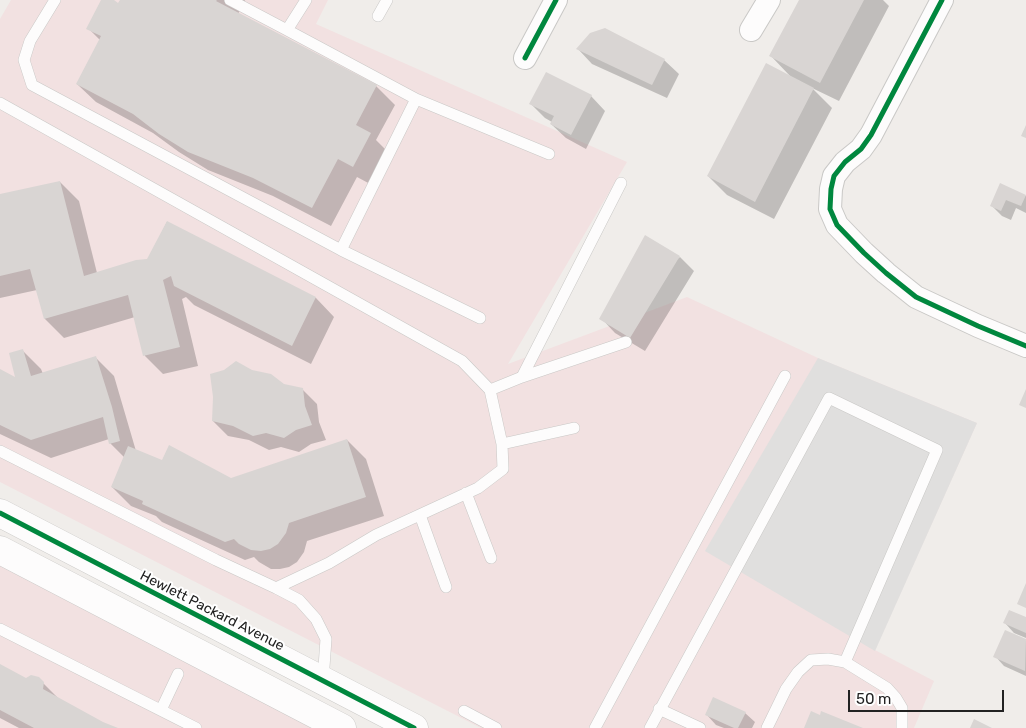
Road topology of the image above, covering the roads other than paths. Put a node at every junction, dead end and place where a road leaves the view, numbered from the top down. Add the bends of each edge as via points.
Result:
1 (55, 0) edge
2 (230, 0) edge
3 (306, 0) edge
4 (387, 0) edge
5 (556, 0) edge
6 (769, 0) edge
7 (942, 0) edge
8 (378, 16) dead end
9 (287, 30) junction
10 (750, 30) dead end
11 (525, 58) dead end
12 (416, 99) junction
13 (0, 103) edge
14 (549, 154) dead end
15 (621, 183) dead end
16 (341, 250) junction
17 (480, 318) dead end
18 (626, 342) dead end
19 (1026, 346) edge
20 (785, 376) dead end
21 (522, 377) junction
22 (490, 390) junction
23 (574, 428) dead end
24 (502, 444) junction
25 (0, 450) edge
26 (466, 493) junction
27 (0, 513) edge
28 (420, 515) junction
29 (0, 550) edge
30 (491, 558) dead end
31 (446, 587) dead end
32 (276, 588) junction
33 (0, 629) edge
34 (845, 662) junction
35 (178, 674) dead end
36 (323, 680) junction
37 (659, 709) junction
38 (161, 710) junction
39 (464, 711) dead end
40 (196, 728) edge
41 (342, 728) edge
42 (414, 728) edge
43 (496, 728) edge
44 (595, 728) edge
45 (650, 728) edge
46 (700, 728) edge
47 (767, 728) edge
48 (902, 728) edge

1 - 16 lane via 30,41 24,60 32,85
2 - 9 lane
3 - 9 lane
4 - 8 lane
5 - 11 street
6 - 10 street
7 - 19 street via 871,135 834,176 830,209 837,225 864,253 916,297
9 - 12 lane
12 - 14 lane
12 - 16 lane
13 - 22 lane via 462,361
15 - 21 lane
16 - 17 lane
18 - 21 lane
20 - 44 lane
21 - 22 lane
22 - 24 lane
23 - 24 lane
24 - 26 lane via 503,469
25 - 32 lane
26 - 28 lane
26 - 30 lane
27 - 36 street, Hewlett Packard Avenue
28 - 31 lane
28 - 32 lane
29 - 41 street
32 - 36 lane via 299,600 316,619 326,639
33 - 38 lane
34 - 37 lane via 937,450 829,398
34 - 47 lane via 811,660 786,689
34 - 48 lane via 887,688 896,698 902,708
35 - 38 lane
36 - 42 street, Hewlett Packard Avenue
37 - 45 lane
37 - 46 lane
38 - 40 lane
39 - 43 lane

